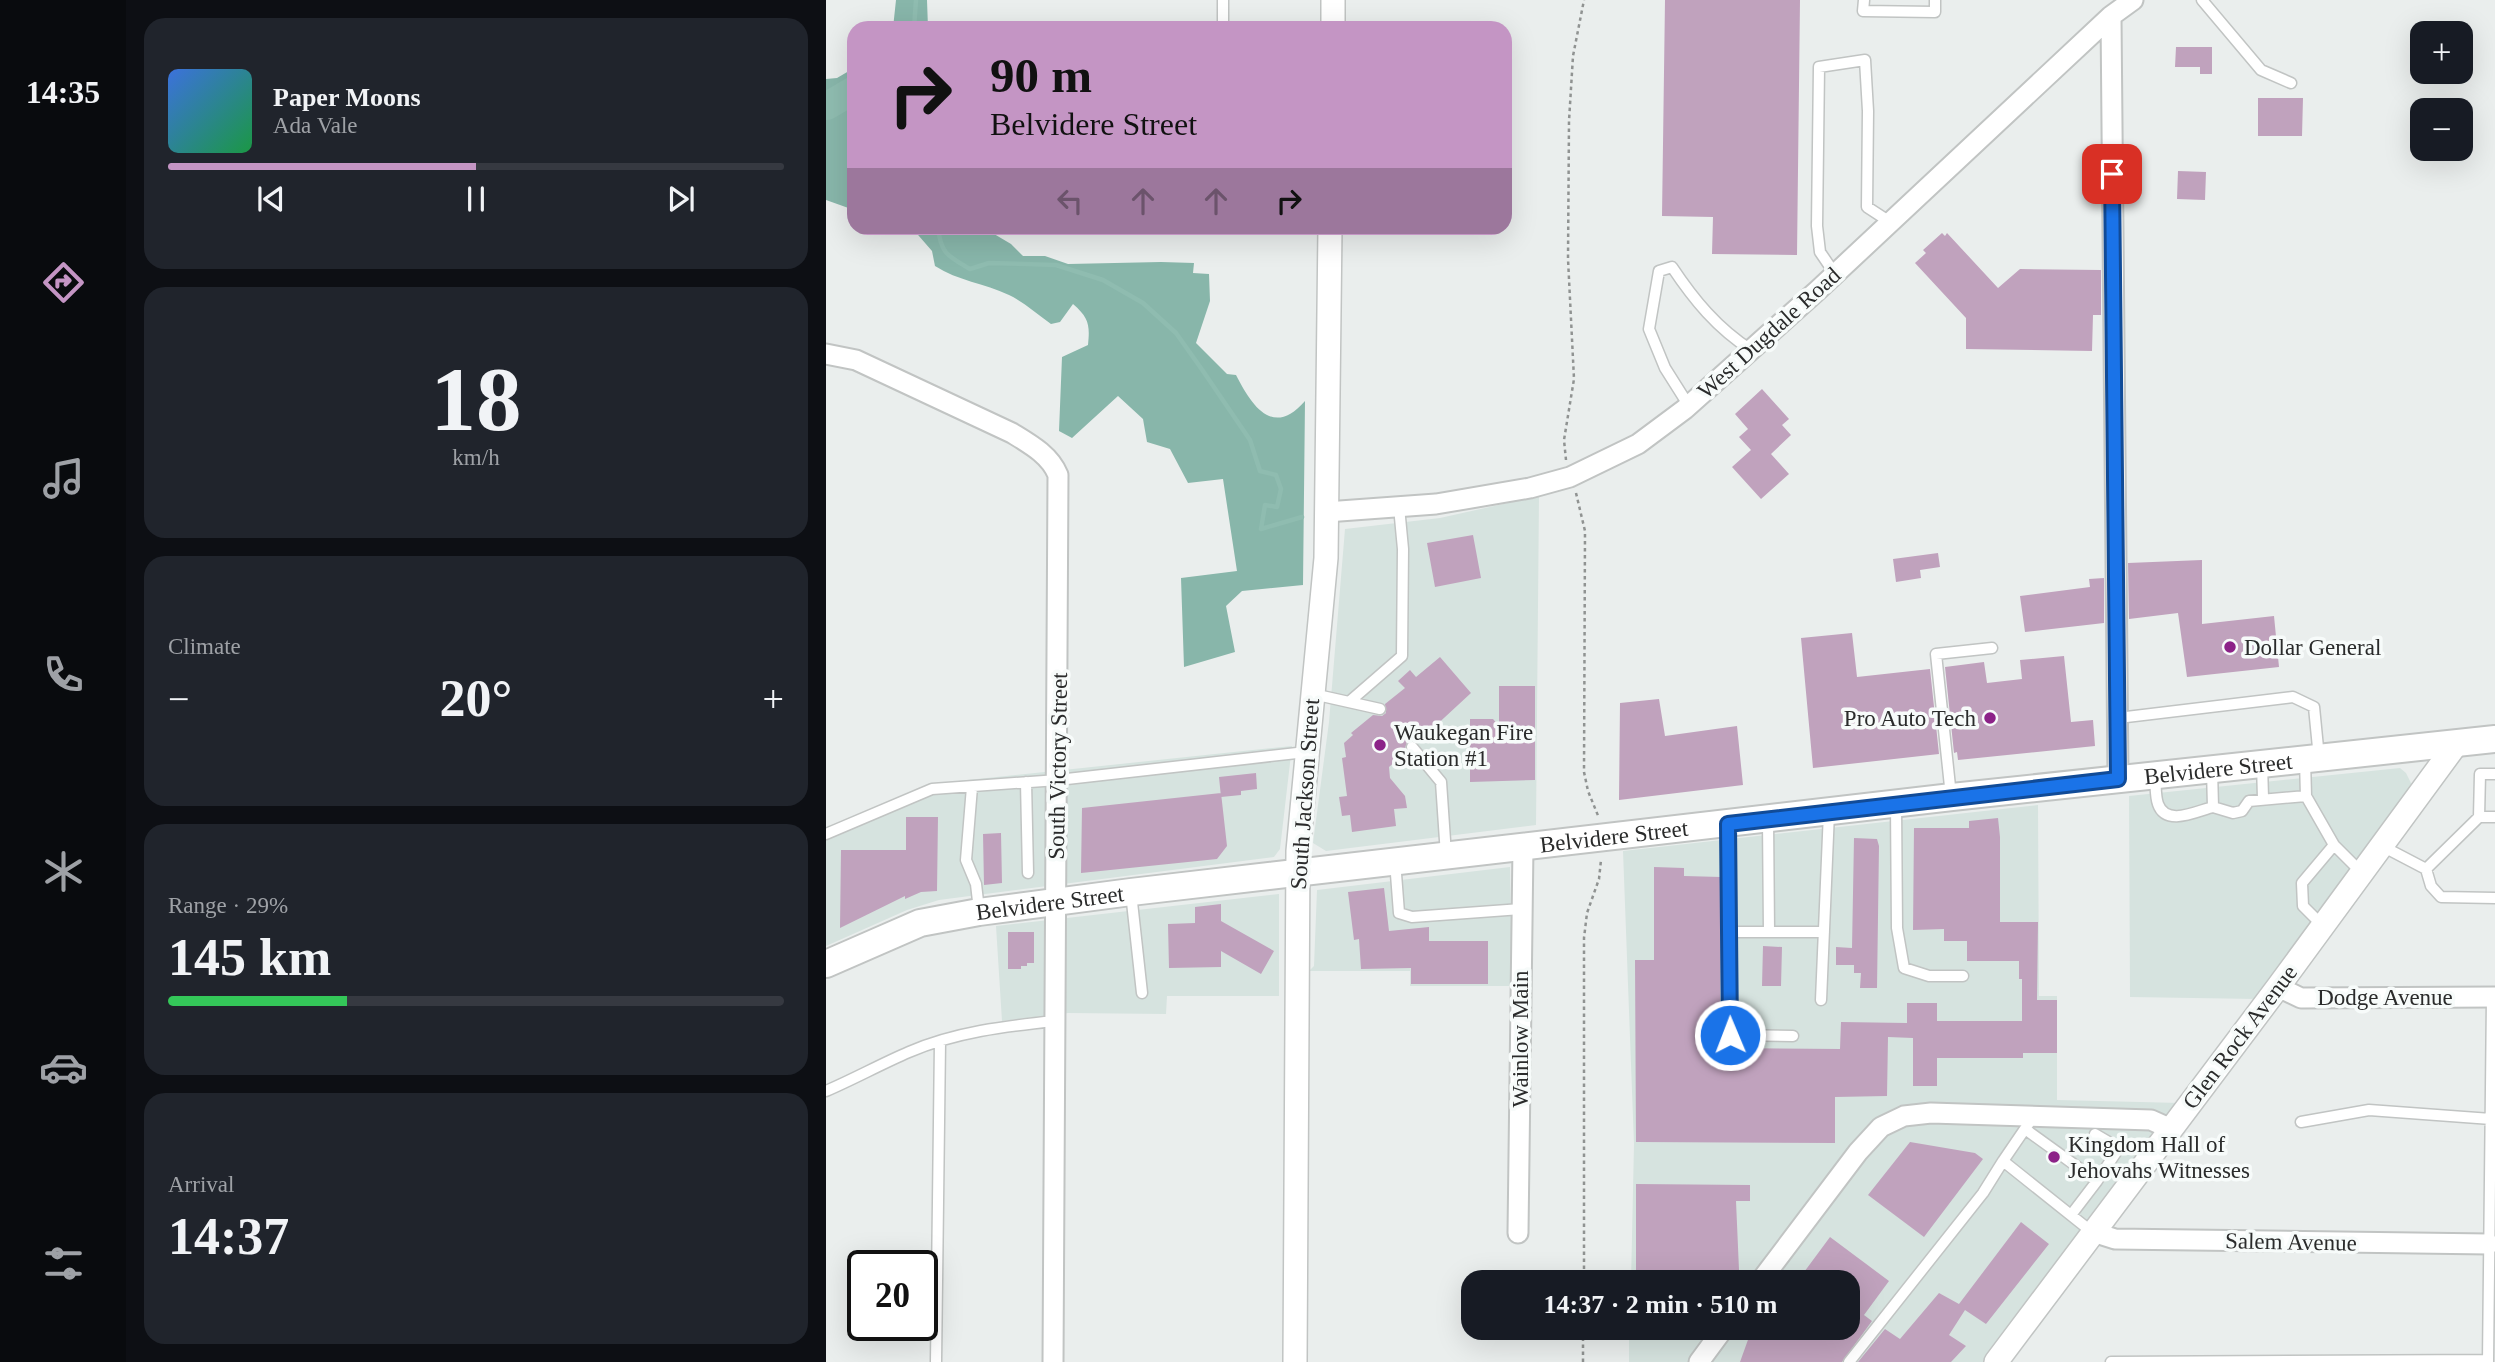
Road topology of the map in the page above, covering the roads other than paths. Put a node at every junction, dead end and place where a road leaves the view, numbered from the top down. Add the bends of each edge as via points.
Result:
1 (1223, 0) edge
2 (1333, 0) edge
3 (1864, 0) edge
4 (1935, 0) edge
5 (2133, 0) edge
6 (2202, 0) edge
7 (2111, 16) junction
8 (1223, 21) edge
9 (1333, 21) edge
10 (2291, 83) dead end
11 (1890, 222) junction
12 (1330, 235) edge
13 (1835, 274) junction
14 (1751, 350) junction
15 (826, 354) edge
16 (1689, 406) junction
17 (1399, 507) junction
18 (1326, 512) junction
19 (1992, 648) dead end
20 (1312, 694) junction
21 (1349, 702) junction
22 (1380, 709) dead end
23 (2118, 718) junction
24 (2495, 739) edge
25 (2457, 743) junction
26 (1412, 747) dead end
27 (1307, 752) junction
28 (2312, 759) junction
29 (2262, 764) junction
30 (2212, 769) junction
31 (2155, 775) junction
32 (2492, 775) edge
33 (2118, 779) junction
34 (1058, 780) junction
35 (1027, 782) junction
36 (972, 787) junction
37 (2306, 796) junction
38 (1952, 797) junction
39 (2263, 798) junction
40 (1896, 804) junction
41 (2213, 807) junction
42 (1829, 812) junction
43 (2488, 816) edge
44 (1768, 819) junction
45 (1728, 824) junction
46 (826, 834) edge
47 (2334, 845) junction
48 (1524, 846) junction
49 (2381, 846) junction
50 (1446, 856) junction
51 (1395, 861) junction
52 (2426, 869) junction
53 (1028, 873) dead end
54 (1298, 873) junction
55 (2362, 873) junction
56 (1131, 892) junction
57 (2495, 898) edge
58 (1056, 903) junction
59 (1521, 909) junction
60 (979, 912) junction
61 (2323, 926) junction
62 (1729, 932) junction
63 (1769, 932) junction
64 (1824, 932) junction
65 (826, 964) edge
66 (1963, 976) dead end
67 (2278, 987) junction
68 (1142, 993) dead end
69 (2493, 996) edge
70 (1821, 1000) dead end
71 (1055, 1021) junction
72 (1793, 1036) dead end
73 (940, 1042) junction
74 (826, 1091) edge
75 (2491, 1119) junction
76 (2029, 1122) junction
77 (2301, 1122) dead end
78 (2171, 1129) junction
79 (2095, 1134) dead end
80 (2003, 1161) junction
81 (2096, 1181) junction
82 (2071, 1215) junction
83 (2093, 1232) junction
84 (1518, 1233) dead end
85 (2489, 1244) junction
86 (1769, 1270) edge
87 (1715, 1340) edge
88 (2003, 1360) edge
89 (2488, 1361) edge
90 (936, 1362) edge
91 (1053, 1362) edge
92 (1295, 1362) edge
93 (1699, 1362) edge
94 (1849, 1362) edge
95 (2111, 1362) edge

1 - 8 lane
2 - 9 street
3 - 4 lane via 1863,11 1935,12
5 - 7 street, West Dugdale Road
6 - 10 lane via 2260,70
7 - 11 street, West Dugdale Road
7 - 23 street
11 - 13 street, West Dugdale Road
11 - 13 lane via 1867,207 1866,60 1819,67 1817,226 1820,252
12 - 18 street, South Jackson Street
13 - 14 street, West Dugdale Road
14 - 16 street, West Dugdale Road
14 - 16 lane via 1730,337 1693,299 1672,267 1659,271 1649,329 1665,368
15 - 34 street, South Victory Street via 856,360 985,420 1031,444 1054,465 1058,475
16 - 17 street, West Dugdale Road via 1637,444 1570,477 1489,496
17 - 18 street, West Dugdale Road
17 - 21 lane via 1402,656
18 - 20 street, South Jackson Street via 1324,587
19 - 38 lane via 1936,654
20 - 21 lane
20 - 27 street, South Jackson Street
21 - 22 lane
23 - 28 lane via 2293,697 2314,707
23 - 33 street
24 - 25 main road, Belvidere Street
25 - 28 main road, Belvidere Street
25 - 49 street, Glen Rock Avenue
26 - 50 lane via 1441,782
27 - 34 lane
27 - 54 street, South Jackson Street
28 - 29 main road, Belvidere Street
28 - 37 lane
29 - 30 main road, Belvidere Street
29 - 39 lane
30 - 31 main road, Belvidere Street
30 - 41 lane
31 - 33 main road, Belvidere Street
31 - 41 lane via 2157,804 2167,814 2176,818
32 - 43 lane via 2480,774
33 - 38 main road, Belvidere Street
34 - 35 lane
34 - 58 street, South Victory Street
35 - 36 lane
35 - 53 lane
36 - 46 lane via 932,789
36 - 60 lane via 966,860 976,884
37 - 39 lane
37 - 47 lane
38 - 40 main road, Belvidere Street
39 - 41 lane via 2249,800 2242,811 2233,813
40 - 42 main road, Belvidere Street
40 - 66 lane via 1897,928 1904,968 1929,976
42 - 44 main road, Belvidere Street
42 - 64 lane
43 - 52 lane
44 - 45 main road, Belvidere Street
44 - 63 lane
45 - 48 main road, Belvidere Street
45 - 62 lane
47 - 55 lane
47 - 61 lane via 2302,883 2303,906
48 - 50 main road, Belvidere Street
48 - 59 street, Wainlow Main
49 - 52 lane
49 - 55 street, Glen Rock Avenue
50 - 51 main road, Belvidere Street
51 - 54 main road, Belvidere Street
51 - 59 lane via 1399,913 1412,917
52 - 57 lane via 2431,886 2441,897
54 - 56 main road, Belvidere Street
54 - 92 street, South Jackson Street
55 - 61 street, Glen Rock Avenue
56 - 58 main road, Belvidere Street
56 - 68 lane
58 - 60 main road, Belvidere Street
58 - 71 street, South Victory Street
59 - 84 street, Wainlow Main
60 - 65 main road, Belvidere Street via 920,923
61 - 67 street, Glen Rock Avenue
62 - 63 lane
62 - 72 lane via 1730,1035
63 - 64 lane
64 - 70 lane
67 - 69 street, Dodge Avenue via 2301,998
67 - 78 street, Glen Rock Avenue
69 - 75 lane
71 - 73 lane via 1012,1025
71 - 91 street, South Victory Street
73 - 74 lane
73 - 90 lane
75 - 77 lane via 2368,1111
75 - 85 lane
76 - 78 street via 2151,1120
76 - 80 lane
76 - 81 lane
76 - 86 street via 1931,1113 1904,1116 1881,1127
78 - 83 street, Glen Rock Avenue
79 - 81 lane via 2119,1148
80 - 82 lane
80 - 94 lane via 1983,1193
81 - 82 lane
82 - 83 lane
83 - 85 street, Salem Avenue via 2115,1240
83 - 88 street, Glen Rock Avenue
85 - 89 lane
87 - 93 street
89 - 95 lane

